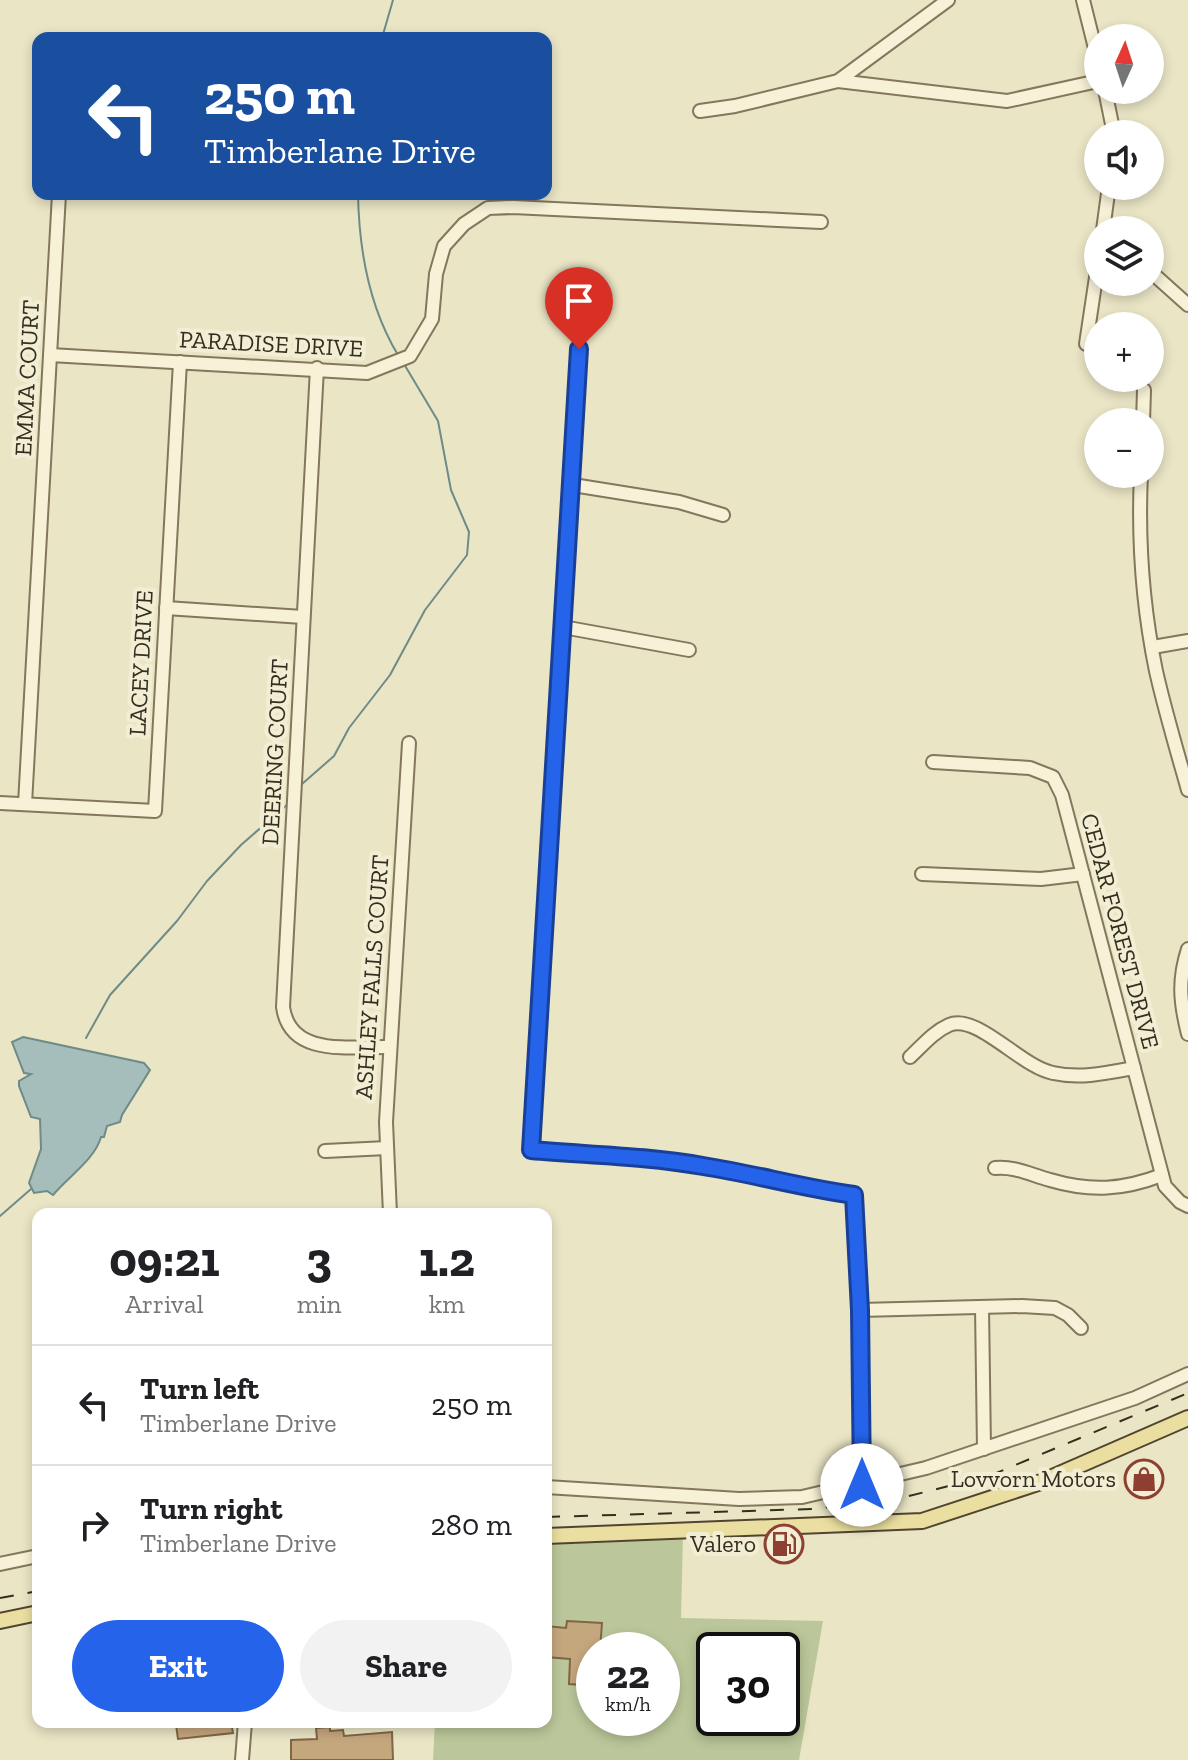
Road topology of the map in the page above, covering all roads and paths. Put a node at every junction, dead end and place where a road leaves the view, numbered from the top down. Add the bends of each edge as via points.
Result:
1 (948, 0) edge
2 (1083, 0) edge
3 (1089, 24) edge
4 (838, 81) junction
5 (1084, 84) edge
6 (700, 111) dead end
7 (59, 200) edge
8 (821, 222) dead end
9 (1164, 284) edge
10 (1188, 305) edge
11 (579, 349) dead end
12 (50, 355) junction
13 (180, 362) junction
14 (317, 368) junction
15 (573, 485) junction
16 (1141, 488) edge
17 (723, 515) dead end
18 (166, 608) junction
19 (303, 617) junction
20 (563, 627) junction
21 (1188, 641) edge
22 (1153, 647) junction
23 (689, 650) dead end
24 (409, 743) dead end
25 (933, 762) dead end
26 (1188, 790) edge
27 (0, 803) edge
28 (25, 804) junction
29 (922, 874) dead end
30 (1083, 874) junction
31 (1188, 949) edge
32 (1188, 1034) edge
33 (390, 1047) junction
34 (910, 1057) dead end
35 (1134, 1068) junction
36 (387, 1148) junction
37 (325, 1151) dead end
38 (995, 1168) dead end
39 (1162, 1175) junction
40 (1188, 1206) edge
41 (390, 1208) edge
42 (982, 1307) junction
43 (860, 1310) junction
44 (1081, 1328) dead end
45 (1188, 1374) edge
46 (1188, 1418) edge
47 (984, 1449) junction
48 (862, 1485) junction
49 (552, 1487) edge
50 (552, 1536) edge
51 (32, 1557) edge
52 (0, 1564) edge
53 (32, 1614) edge
54 (0, 1621) edge
55 (245, 1728) edge
56 (242, 1760) edge

1 - 4 street
2 - 3 street
4 - 5 street via 1007,101
4 - 6 street
7 - 12 street, EMMA COURT
8 - 14 street, PARADISE DRIVE via 488,208 444,246 432,319 410,356 367,373
9 - 10 street
11 - 15 street
12 - 13 street, PARADISE DRIVE
12 - 28 street, EMMA COURT
13 - 14 street, PARADISE DRIVE
13 - 18 street, LACEY DRIVE
14 - 19 street, DEERING COURT
15 - 17 street
15 - 20 street
16 - 22 street
18 - 19 street
18 - 28 street, LACEY DRIVE via 155,811
19 - 33 street, DEERING COURT via 285,1022 296,1038 311,1045
20 - 23 street
20 - 43 street via 531,1150 665,1160 854,1195
21 - 22 street
22 - 26 street
24 - 33 street, ASHLEY FALLS COURT
25 - 30 street, CEDAR FOREST DRIVE via 1030,768 1053,777
27 - 28 street, LACEY DRIVE
29 - 30 street via 1041,879
30 - 35 street, CEDAR FOREST DRIVE
31 - 32 street via 1179,997
33 - 36 street, ASHLEY FALLS COURT
34 - 35 street via 936,1032 970,1023 1029,1064 1052,1073 1094,1076
35 - 39 street, CEDAR FOREST DRIVE
36 - 37 street
36 - 41 street, ASHLEY FALLS COURT
38 - 39 street via 1094,1188 1131,1187
39 - 40 street, CEDAR FOREST DRIVE via 1165,1186
42 - 43 street
42 - 44 street via 1055,1308
42 - 47 street
43 - 48 street
45 - 47 street via 1135,1398
46 - 50 main road via 1041,1482 922,1521
47 - 48 street
48 - 49 street via 802,1497 739,1499
51 - 52 street
53 - 54 main road
55 - 56 street

